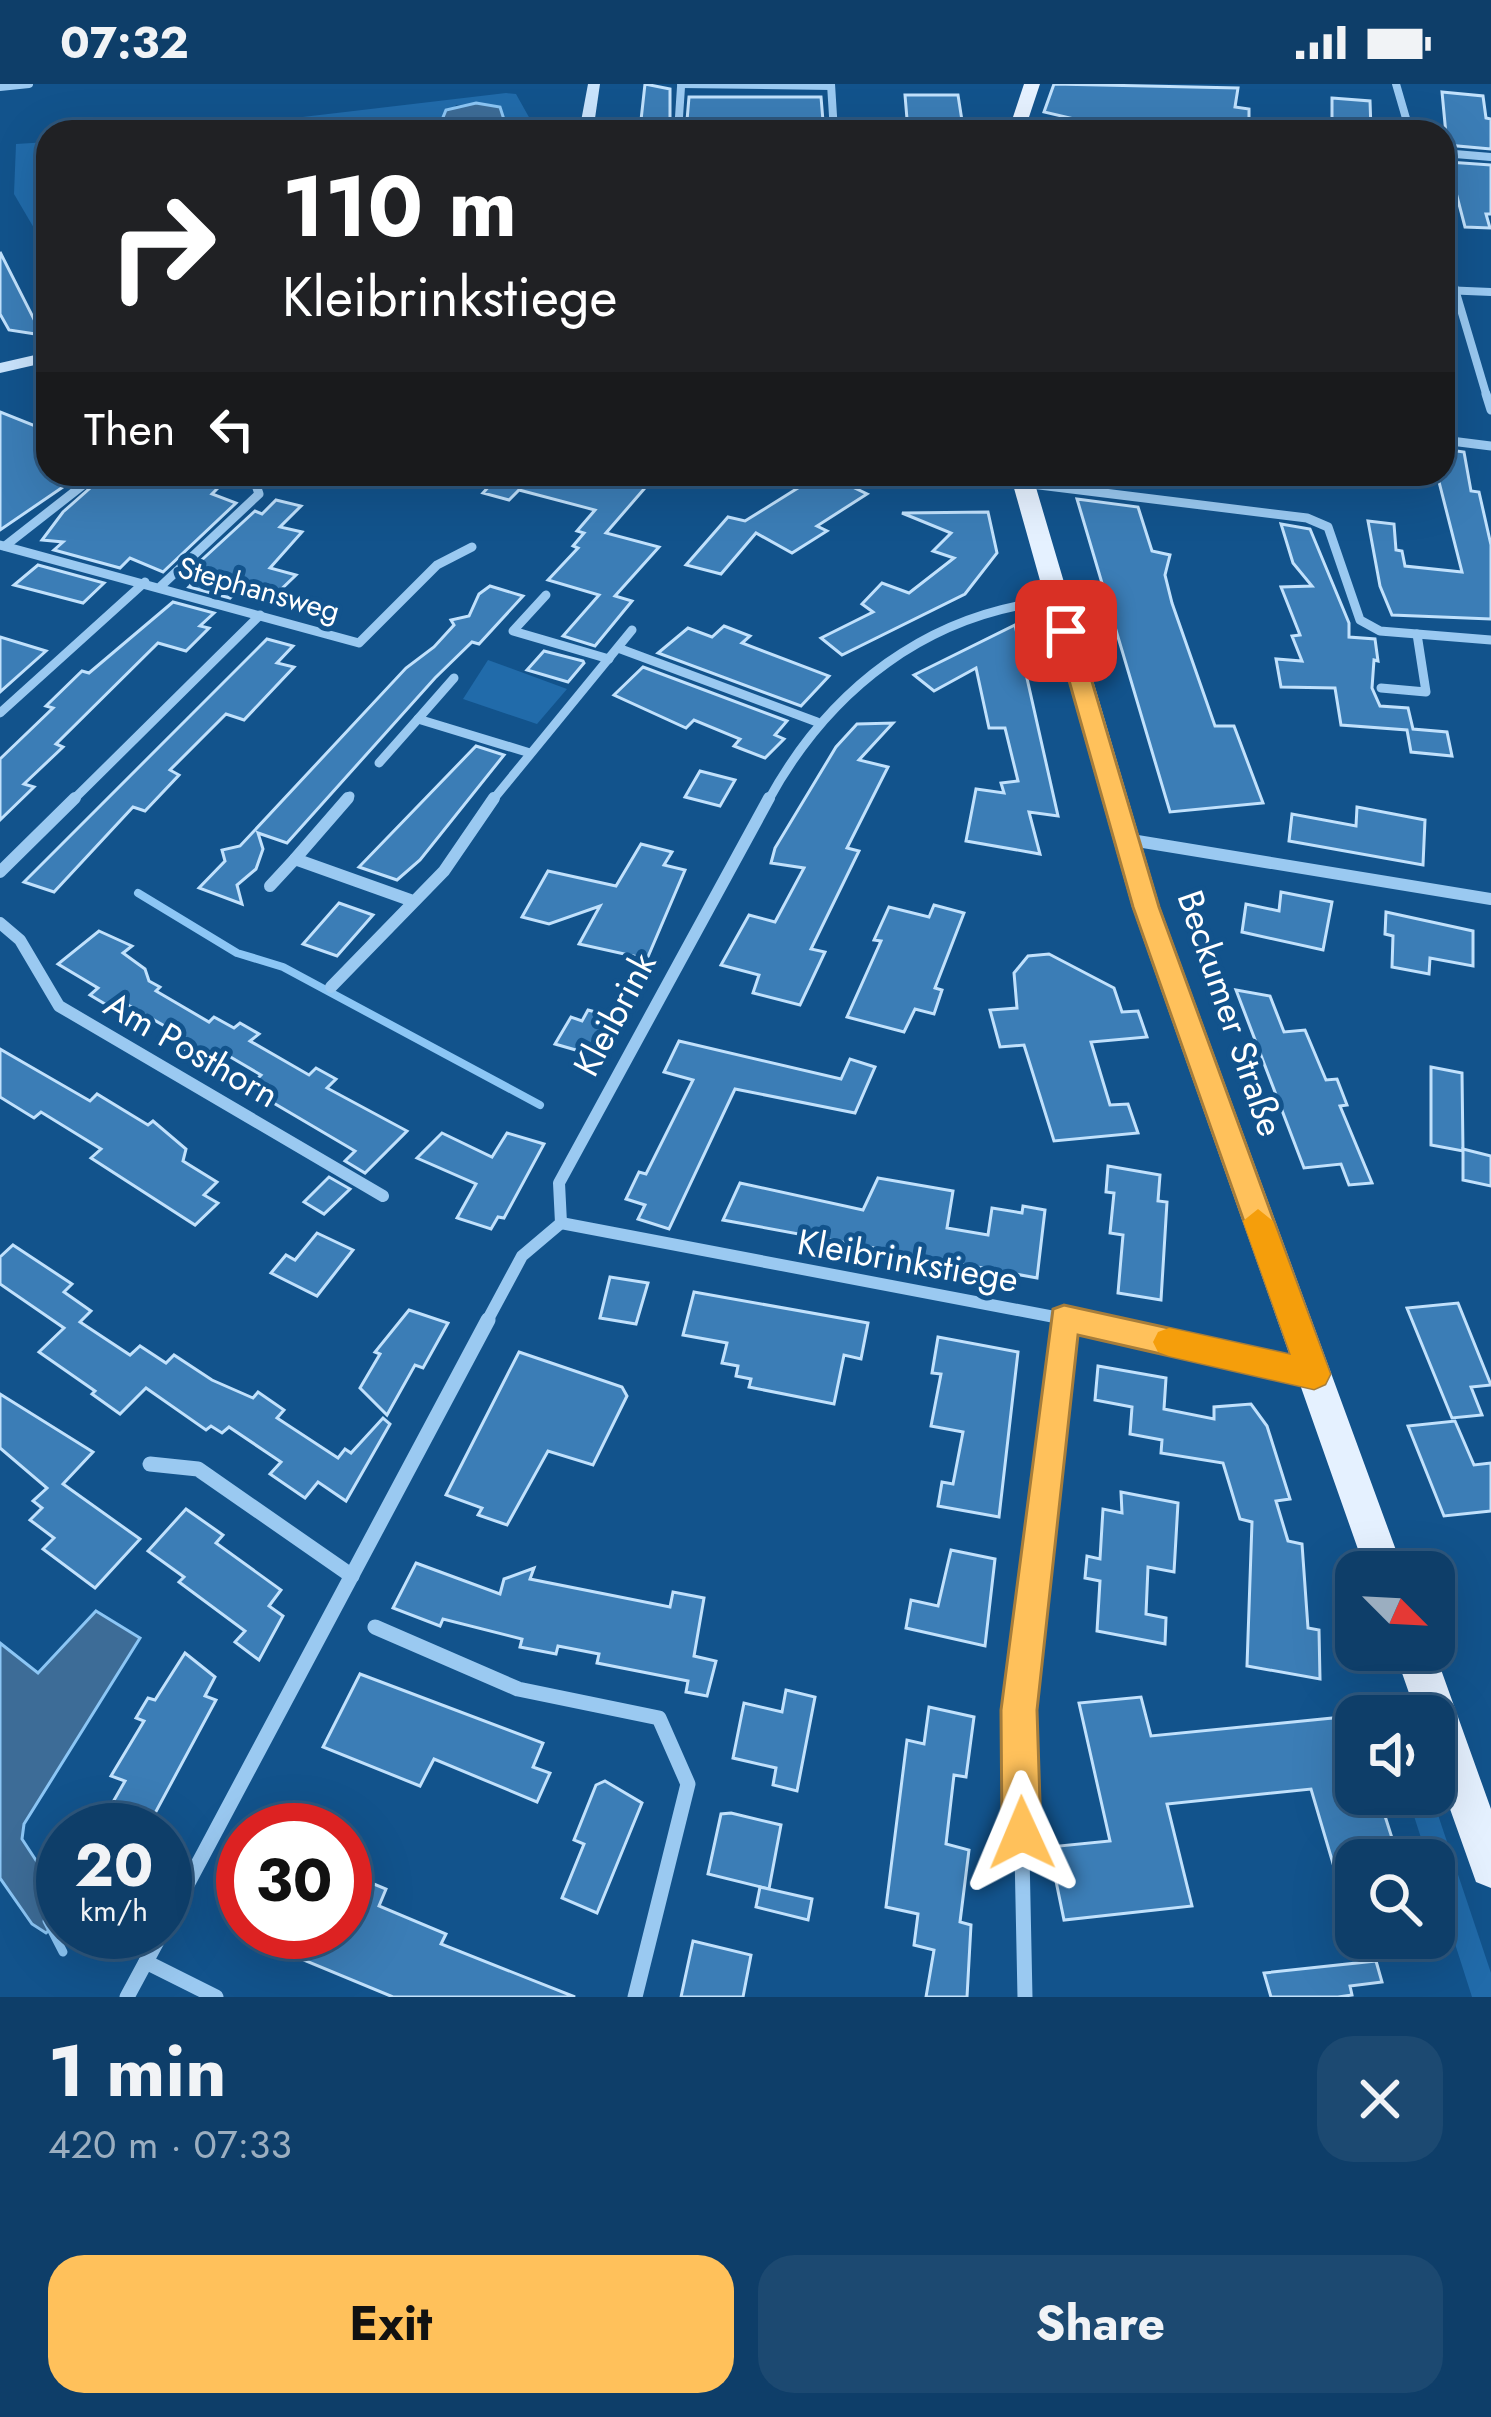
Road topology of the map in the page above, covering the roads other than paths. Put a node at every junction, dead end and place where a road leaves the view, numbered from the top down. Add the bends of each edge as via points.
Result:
1 (29, 84) edge
2 (594, 84) edge
3 (1032, 84) edge
4 (1396, 84) edge
5 (831, 85) edge
6 (681, 86) edge
7 (0, 87) edge
8 (588, 120) edge
9 (679, 120) edge
10 (833, 120) edge
11 (1020, 120) edge
12 (1406, 120) edge
13 (1455, 154) edge
14 (1491, 157) edge
15 (1455, 288) edge
16 (1456, 291) junction
17 (1491, 292) edge
18 (36, 360) edge
19 (0, 368) edge
20 (1491, 410) edge
21 (1455, 442) edge
22 (1491, 446) edge
23 (81, 486) edge
24 (256, 486) edge
25 (1024, 486) edge
26 (1073, 486) edge
27 (3, 545) edge
28 (472, 548) dead end
29 (145, 582) junction
30 (160, 586) junction
31 (546, 595) dead end
32 (1057, 600) junction
33 (260, 615) junction
34 (632, 630) dead end
35 (1417, 634) junction
36 (1491, 640) edge
37 (618, 647) junction
38 (609, 658) junction
39 (454, 678) dead end
40 (1381, 688) dead end
41 (0, 712) edge
42 (418, 719) junction
43 (817, 722) junction
44 (530, 753) junction
45 (379, 763) dead end
46 (350, 796) dead end
47 (1124, 839) junction
48 (295, 859) junction
49 (0, 872) edge
50 (270, 886) dead end
51 (1491, 899) edge
52 (410, 900) junction
53 (0, 923) edge
54 (331, 987) dead end
55 (383, 1196) dead end
56 (561, 1223) junction
57 (1064, 1318) junction
58 (1314, 1374) junction
59 (150, 1464) dead end
60 (1377, 1551) edge
61 (352, 1576) junction
62 (375, 1628) dead end
63 (1422, 1671) edge
64 (1490, 1862) edge
65 (192, 1875) edge
66 (148, 1959) edge
67 (146, 1962) junction
68 (127, 1997) edge
69 (216, 1997) edge
70 (634, 1997) edge
71 (1025, 1997) edge

1 - 7 street
2 - 8 main road
3 - 11 main road
4 - 12 street
5 - 6 street
5 - 10 street
6 - 9 street
13 - 14 street
15 - 16 street
16 - 17 street
16 - 20 street
18 - 19 main road
21 - 22 street
23 - 27 street
24 - 30 street via 259,494
25 - 32 main road, Beckumer Straße
26 - 35 street via 1328,526 1360,620
27 - 29 street, Stephansweg
28 - 33 street, Stephansweg via 436,565 359,643
29 - 30 street, Stephansweg
29 - 41 street
30 - 33 street, Stephansweg
31 - 38 street via 513,631
32 - 43 street, Kleibrink via 975,615 869,669
32 - 47 main road, Beckumer Straße
33 - 49 street
34 - 37 street
35 - 36 street
35 - 40 street via 1426,692
37 - 38 street
37 - 43 street
38 - 44 street
39 - 42 street
42 - 44 street
42 - 45 street
43 - 56 street, Kleibrink via 559,1183
44 - 52 street via 444,872
46 - 48 street
47 - 51 street
47 - 58 main road, Beckumer Straße
48 - 50 street
48 - 52 street
52 - 54 street
53 - 55 street, Am Posthorn via 20,940 59,1006
56 - 57 street, Kleibrinkstiege
56 - 61 street via 522,1256
57 - 58 street, Kleibrinkstiege
57 - 71 street via 1019,1710
58 - 60 main road, Beckumer Straße
59 - 61 street via 197,1469
61 - 65 street
62 - 70 street via 518,1690 659,1718 688,1784
63 - 64 main road
66 - 67 street
67 - 68 street
67 - 69 street

